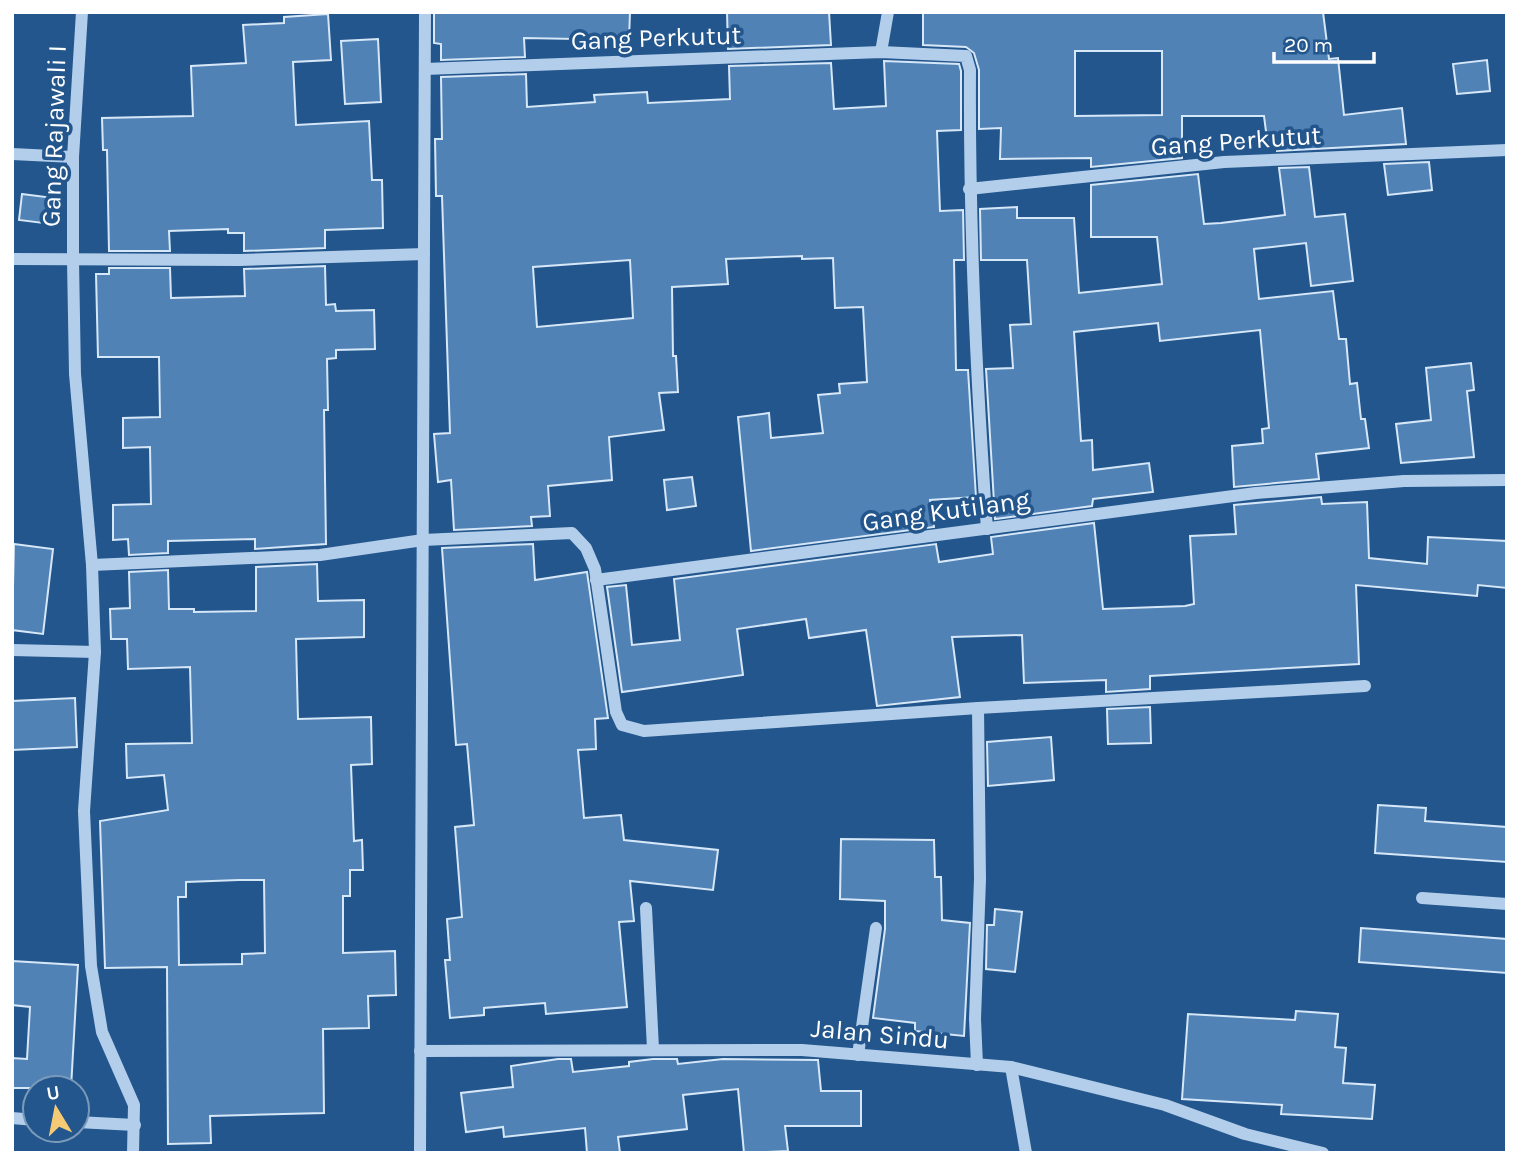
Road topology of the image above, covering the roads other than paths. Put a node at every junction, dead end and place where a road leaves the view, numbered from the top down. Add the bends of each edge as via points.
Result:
1 (82, 12) edge
2 (425, 12) edge
3 (888, 12) edge
4 (881, 52) junction
5 (425, 69) junction
6 (1507, 150) edge
7 (12, 154) edge
8 (73, 157) junction
9 (969, 189) junction
10 (424, 254) junction
11 (12, 259) edge
12 (73, 261) junction
13 (1507, 480) edge
14 (987, 529) junction
15 (423, 540) junction
16 (92, 565) junction
17 (596, 580) junction
18 (12, 650) edge
19 (95, 652) junction
20 (1365, 687) dead end
21 (978, 708) junction
22 (1422, 898) dead end
23 (1507, 904) edge
24 (646, 908) dead end
25 (876, 928) dead end
26 (653, 1049) junction
27 (421, 1051) junction
28 (858, 1055) junction
29 (977, 1065) junction
30 (1012, 1067) junction
31 (91, 1123) edge
32 (135, 1125) junction
33 (133, 1153) edge
34 (420, 1153) edge
35 (1026, 1153) edge
36 (1323, 1153) edge

1 - 8 street, Gang Rajawali I
2 - 5 street
3 - 4 street
4 - 5 street, Gang Perkutut
4 - 9 street, Gang Perkutut via 966,56 970,70
5 - 10 street
6 - 9 street, Gang Perkutut via 1224,162
7 - 8 street
8 - 12 street, Gang Rajawali I
9 - 14 street, Gang Perkutut
10 - 12 street
10 - 15 street
11 - 12 street
12 - 16 street, Gang Rajawali I via 75,374
13 - 14 street, Gang Kutilang via 1404,481 1256,494
14 - 17 street, Gang Kutilang
15 - 16 street via 320,555
15 - 17 street via 572,533 586,548
15 - 27 street
16 - 19 street, Gang Rajawali I
17 - 21 street via 616,712 622,725 631,729
18 - 19 street
19 - 32 street, Gang Rajawali I via 84,811 91,966 102,1031 130,1092
20 - 21 street
21 - 29 street
22 - 23 street
24 - 26 street
25 - 28 street
26 - 27 street, Jalan Sindu
26 - 28 street, Jalan Sindu
27 - 34 street
28 - 29 street, Jalan Sindu
29 - 30 street, Jalan Sindu
30 - 35 street
30 - 36 street, Jalan Sindu via 1166,1105 1245,1134
31 - 32 street
32 - 33 street, Gang Rajawali I

